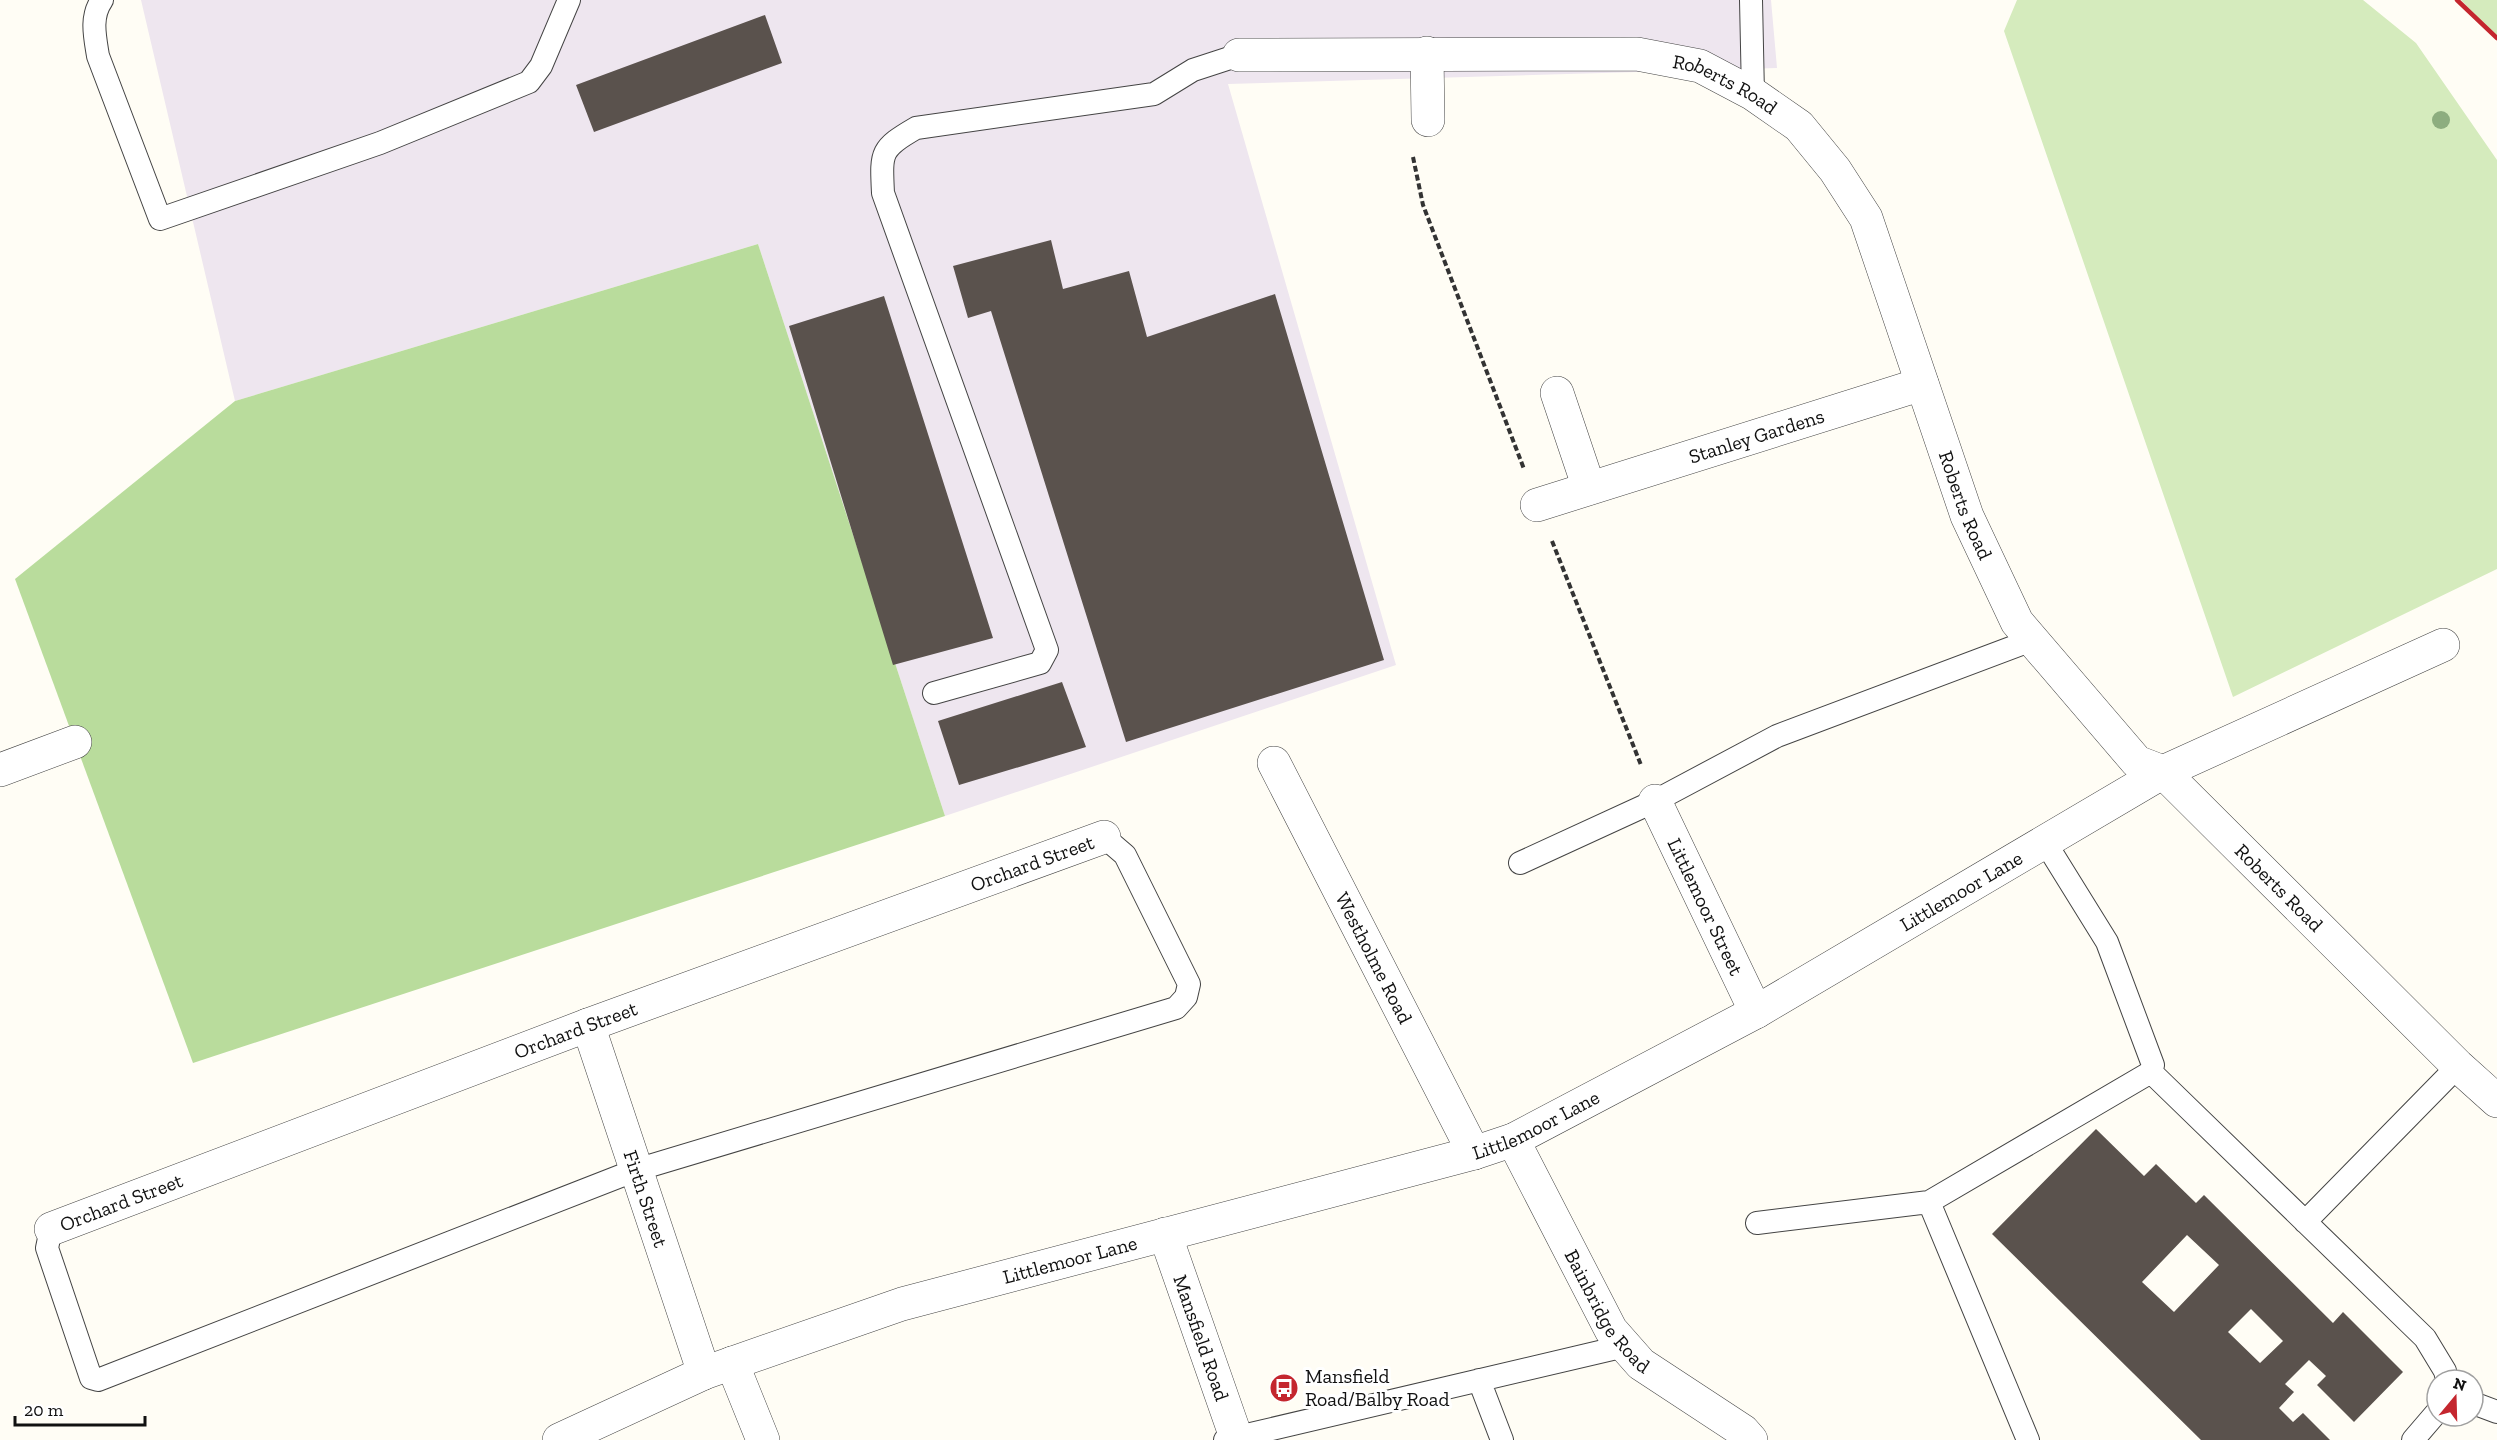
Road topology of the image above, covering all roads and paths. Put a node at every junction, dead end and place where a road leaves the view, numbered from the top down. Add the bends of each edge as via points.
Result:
1 (102, 0) edge
2 (569, 0) edge
3 (1751, 0) edge
4 (1427, 53) junction
5 (1239, 55) joint
6 (1753, 94) junction
7 (1428, 120) joint
8 (1922, 384) junction
9 (1557, 393) dead end
10 (1589, 488) junction
11 (1537, 505) junction
12 (2032, 640) junction
13 (2443, 645) dead end
14 (934, 693) dead end
15 (75, 742) dead end
16 (1274, 764) dead end
17 (0, 770) edge
18 (2163, 772) junction
19 (1655, 801) junction
20 (1104, 837) joint
21 (2045, 842) junction
22 (1520, 863) dead end
23 (1756, 1012) junction
24 (588, 1025) junction
25 (2458, 1066) junction
26 (2151, 1072) junction
27 (2497, 1101) edge
28 (1513, 1140) junction
29 (1474, 1153) junction
30 (636, 1170) junction
31 (1929, 1202) junction
32 (2305, 1222) junction
33 (1756, 1223) dead end
34 (51, 1229) joint
35 (1165, 1234) junction
36 (1625, 1346) junction
37 (718, 1368) junction
38 (2443, 1368) edge
39 (1479, 1380) junction
40 (2425, 1426) edge
41 (1233, 1439) edge
42 (559, 1440) edge
43 (762, 1440) edge
44 (1502, 1440) edge
45 (1751, 1440) edge
46 (2028, 1440) edge
47 (2413, 1440) edge

1 - 2 lane via 95,10 98,56 160,219 380,143 529,82 541,66
3 - 6 lane
4 - 5 street, Roberts Road
4 - 6 street, Roberts Road via 1637,54 1700,66
4 - 7 street
5 - 14 lane via 1193,70 1154,94 916,128 891,142 882,162 883,193 1047,651 1040,663
6 - 8 street, Roberts Road via 1799,126 1835,170 1866,218
7 - 11 path via 1411,146 1423,205
8 - 10 street, Stanley Gardens
8 - 12 street, Roberts Road via 1967,516 2017,622
9 - 10 street
10 - 11 street, Stanley Gardens
11 - 19 path
12 - 18 street, Roberts Road via 2138,762
12 - 19 lane via 1777,736
13 - 18 street, Littlemoor Lane
15 - 17 street
16 - 29 street, Westholme Road
18 - 21 street, Littlemoor Lane
18 - 25 street, Roberts Road
19 - 22 lane
19 - 23 street, Littlemoor Street
20 - 24 street, Orchard Street
20 - 30 lane via 1125,855 1189,984 1186,997 1176,1008
21 - 23 street, Littlemoor Lane
21 - 26 lane via 2107,942 2153,1065
23 - 28 street, Littlemoor Lane
24 - 30 street, Firth Street
24 - 34 street, Orchard Street
25 - 27 street, Roberts Road
25 - 32 lane
26 - 31 lane
26 - 32 lane
28 - 29 street, Littlemoor Lane
28 - 36 street, Bainbridge Road via 1611,1330
29 - 35 street, Littlemoor Lane
30 - 34 lane via 98,1380 91,1378 48,1248
30 - 37 street, Firth Street
31 - 33 lane
31 - 46 lane
32 - 38 lane via 2425,1338
35 - 37 street, Littlemoor Lane via 902,1304
35 - 41 street, Mansfield Road
36 - 39 lane
36 - 45 street, Bainbridge Road via 1641,1364
37 - 42 street, Littlemoor Lane
37 - 43 street, Firth Street
39 - 41 lane
39 - 44 lane
40 - 47 lane

